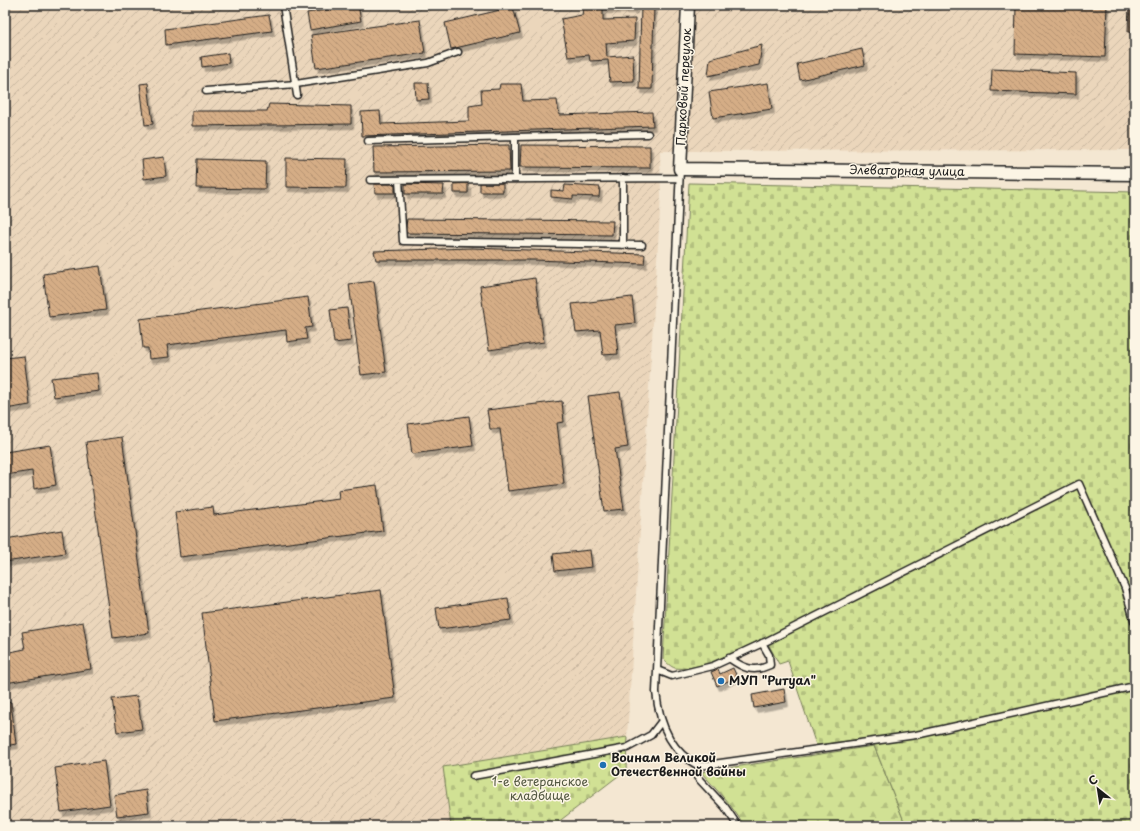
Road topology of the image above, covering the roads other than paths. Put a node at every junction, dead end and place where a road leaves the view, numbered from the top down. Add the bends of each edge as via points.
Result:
1 (283, 5) edge
2 (688, 5) edge
3 (458, 52) dead end
4 (296, 84) junction
5 (206, 91) dead end
6 (297, 95) dead end
7 (648, 134) dead end
8 (514, 137) junction
9 (368, 141) dead end
10 (680, 173) junction
11 (1135, 174) edge
12 (623, 178) junction
13 (515, 179) junction
14 (370, 180) dead end
15 (399, 180) junction
16 (623, 245) junction
17 (642, 245) dead end
18 (1135, 623) edge
19 (762, 643) junction
20 (729, 658) junction
21 (657, 670) junction
22 (1135, 686) edge
23 (661, 722) junction
24 (699, 766) junction
25 (472, 776) dead end
26 (738, 826) edge

1 - 4 lane
2 - 10 street, Парковый переулок
3 - 4 lane via 428,63
4 - 5 lane
4 - 6 lane
7 - 8 lane
8 - 9 lane
8 - 13 lane
10 - 11 street, Элеваторная улица
10 - 12 lane
10 - 21 lane
12 - 13 lane
12 - 16 lane
13 - 15 lane
14 - 15 lane
15 - 16 lane via 403,241
16 - 17 lane
18 - 19 lane via 1125,588 1079,484
19 - 20 lane
19 - 20 lane via 769,655 770,665 760,670 741,667
20 - 21 lane via 713,666 672,676
21 - 23 lane via 656,692
22 - 24 lane via 916,735
23 - 24 lane via 675,747 690,762
23 - 25 lane via 651,735 627,748
24 - 26 lane via 697,777 725,807

